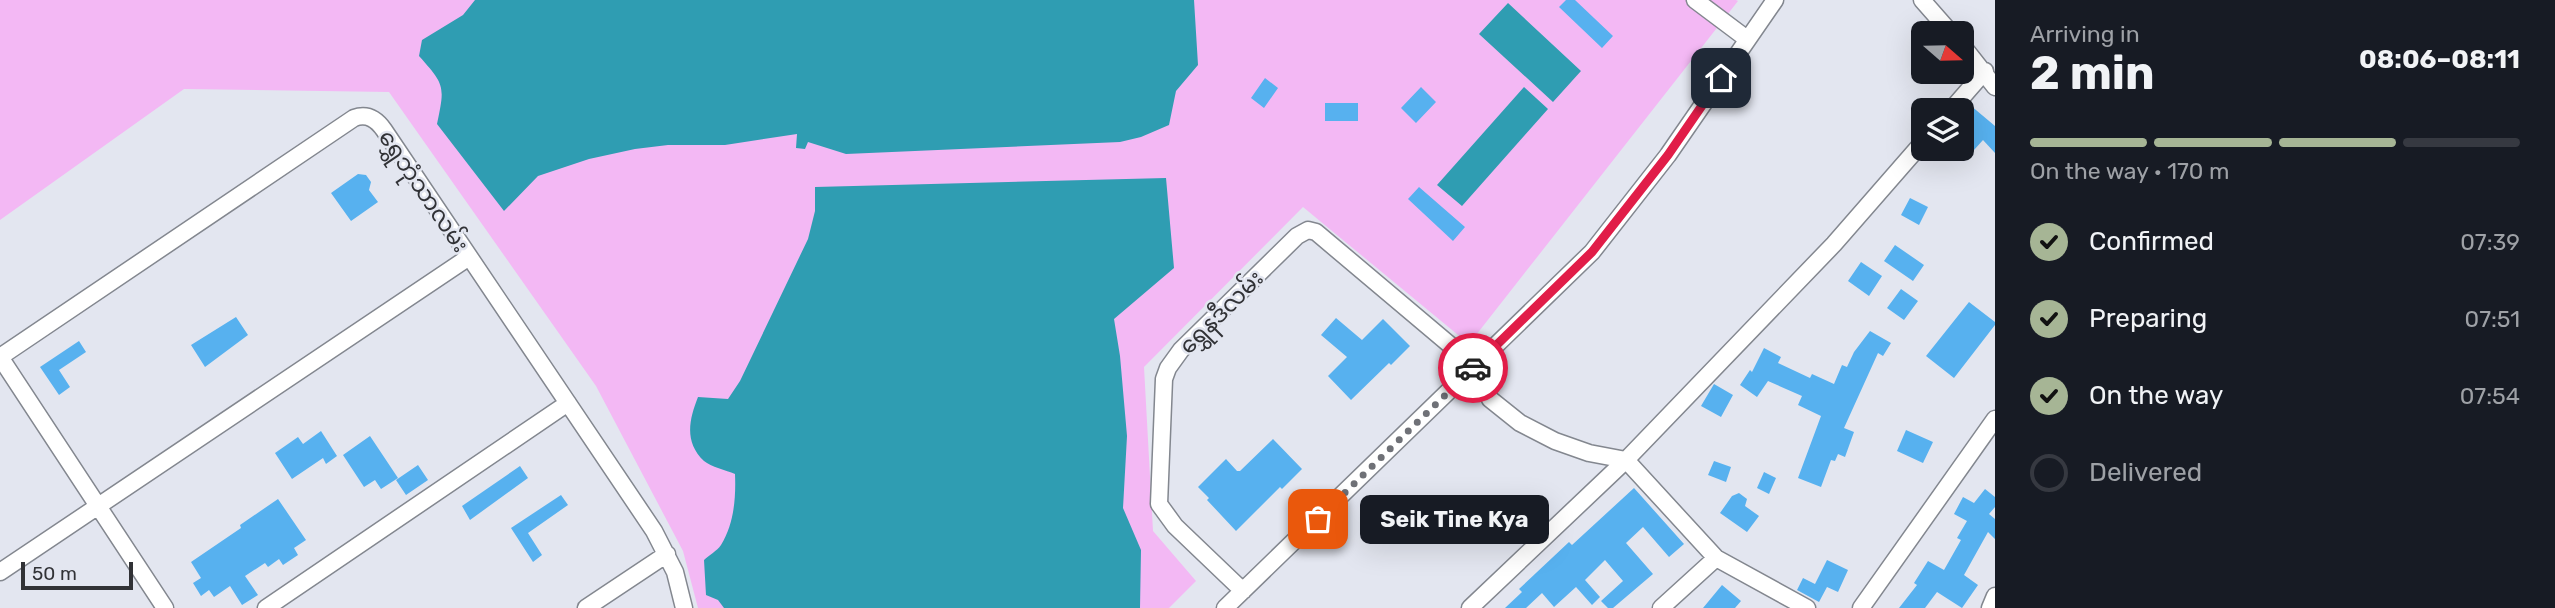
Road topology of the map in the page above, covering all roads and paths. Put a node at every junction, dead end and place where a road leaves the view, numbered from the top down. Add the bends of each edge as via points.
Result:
1 (1695, 0) edge
2 (1775, 0) edge
3 (1922, 0) edge
4 (1940, 21) edge
5 (1747, 39) junction
6 (1974, 59) edge
7 (1984, 71) junction
8 (1995, 87) edge
9 (1961, 98) edge
10 (1911, 156) edge
11 (469, 257) junction
12 (0, 357) edge
13 (1475, 366) junction
14 (568, 403) junction
15 (1995, 419) edge
16 (1990, 437) edge
17 (1626, 460) junction
18 (97, 507) junction
19 (667, 554) junction
20 (1716, 558) junction
21 (0, 572) edge
22 (1243, 591) junction
23 (1995, 596) edge
24 (165, 608) edge
25 (266, 608) edge
26 (586, 608) edge
27 (684, 608) edge
28 (1225, 608) edge
29 (1470, 608) edge
30 (1661, 608) edge
31 (1807, 608) edge
32 (1861, 608) edge
33 (1990, 608) edge

1 - 5 street
2 - 5 street
3 - 4 street
5 - 13 street via 1668,155 1592,252
6 - 7 street
7 - 8 street
7 - 9 street
10 - 17 street via 1834,244
11 - 12 street, ရွှေဘုံသာလမ်း via 378,122 360,116
11 - 14 street, ရွှေဘုံသာလမ်း
11 - 18 street
12 - 18 street
13 - 17 street via 1490,399 1520,423 1589,453
13 - 22 street
13 - 22 street, ရွှေနဒီလမ်း via 1316,232 1308,230 1297,236 1181,350 1164,379 1158,504
14 - 19 street, ရွှေဘုံသာလမ်း
14 - 25 street
15 - 16 street
16 - 32 street
17 - 20 street
17 - 29 street
18 - 21 street
18 - 24 street
19 - 26 street
19 - 27 street, ရွှေဘုံသာလမ်း
20 - 30 street
20 - 31 street
22 - 28 street
23 - 33 street

